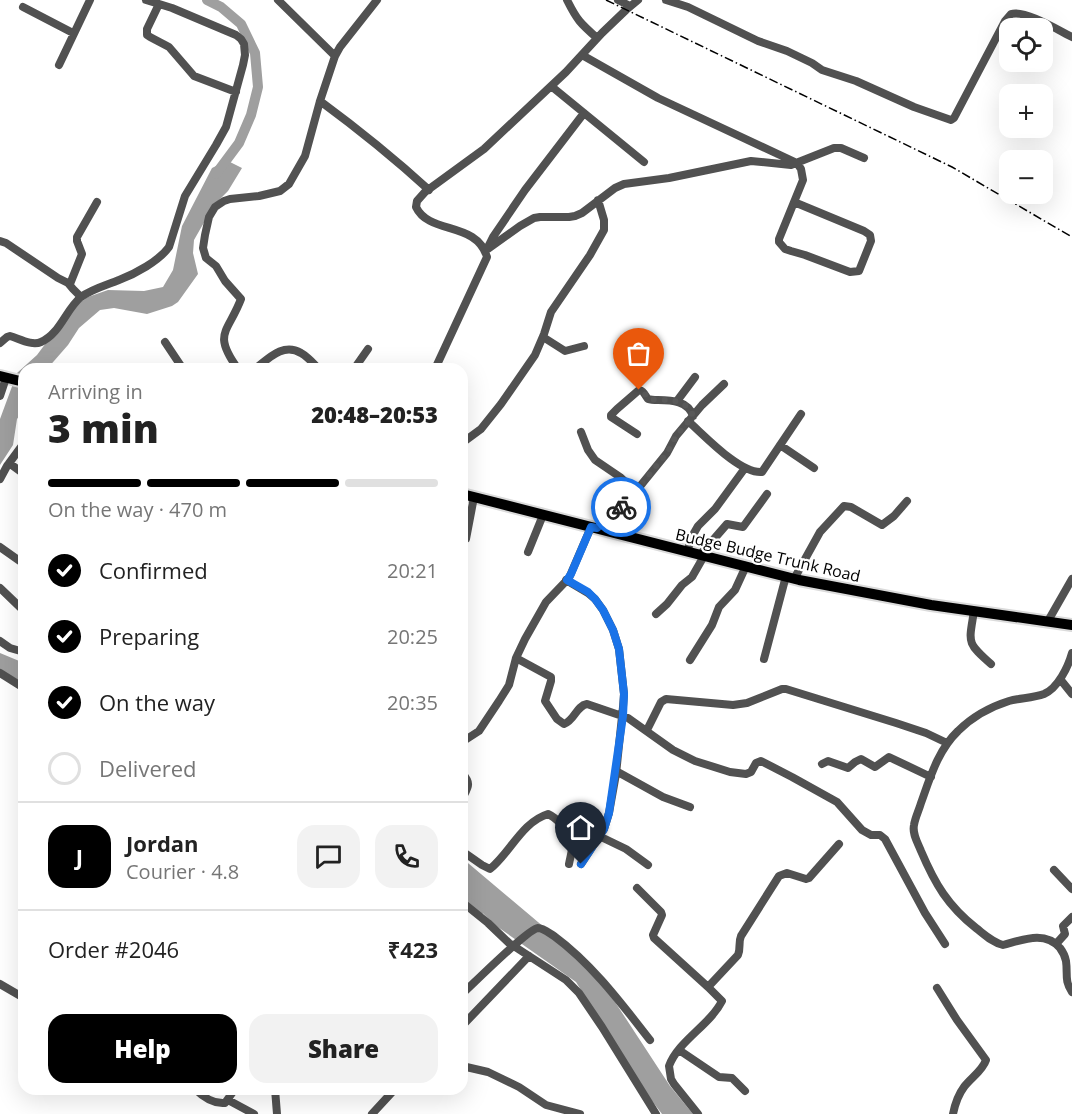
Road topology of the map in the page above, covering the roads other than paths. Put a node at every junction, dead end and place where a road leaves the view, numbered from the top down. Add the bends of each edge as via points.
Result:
1 (90, 0) edge
2 (146, 0) edge
3 (278, 0) edge
4 (377, 0) edge
5 (567, 0) edge
6 (618, 0) edge
7 (638, 0) edge
8 (666, 0) edge
9 (159, 4) junction
10 (630, 6) junction
11 (23, 7) dead end
12 (73, 33) junction
13 (1072, 37) edge
14 (597, 38) junction
15 (582, 55) junction
16 (335, 56) junction
17 (59, 65) dead end
18 (551, 86) junction
19 (236, 92) junction
20 (320, 101) junction
21 (584, 113) junction
22 (864, 158) dead end
23 (644, 162) dead end
24 (797, 163) junction
25 (429, 190) junction
26 (598, 200) junction
27 (97, 202) dead end
28 (794, 202) junction
29 (0, 241) edge
30 (486, 250) junction
31 (70, 284) junction
32 (81, 297) junction
33 (543, 337) junction
34 (165, 342) dead end
35 (0, 343) edge
36 (584, 346) dead end
37 (368, 349) dead end
38 (179, 363) edge
39 (234, 363) edge
40 (262, 363) edge
41 (312, 363) edge
42 (358, 363) edge
43 (438, 363) edge
44 (695, 377) dead end
45 (11, 379) edge
46 (724, 384) dead end
47 (0, 396) edge
48 (677, 401) junction
49 (801, 414) dead end
50 (691, 418) junction
51 (580, 432) dead end
52 (637, 434) dead end
53 (468, 439) edge
54 (780, 445) junction
55 (18, 451) edge
56 (9, 463) junction
57 (746, 468) junction
58 (814, 468) dead end
59 (18, 470) edge
60 (0, 479) edge
61 (636, 492) junction
62 (766, 494) dead end
63 (468, 496) edge
64 (474, 497) junction
65 (907, 501) dead end
66 (543, 514) junction
67 (594, 528) junction
68 (468, 531) edge
69 (0, 547) edge
70 (687, 551) junction
71 (528, 552) dead end
72 (702, 555) junction
73 (18, 560) edge
74 (746, 566) junction
75 (790, 578) junction
76 (1072, 579) edge
77 (567, 580) junction
78 (0, 588) edge
79 (18, 605) edge
80 (974, 611) junction
81 (657, 614) dead end
82 (1048, 621) junction
83 (1072, 625) edge
84 (0, 641) edge
85 (18, 650) edge
86 (1072, 653) edge
87 (516, 658) junction
88 (764, 659) dead end
89 (690, 660) dead end
90 (991, 664) dead end
91 (0, 673) edge
92 (1060, 679) junction
93 (18, 684) edge
94 (1072, 694) edge
95 (623, 716) junction
96 (646, 730) junction
97 (468, 738) edge
98 (947, 743) junction
99 (822, 764) dead end
100 (616, 771) junction
101 (931, 777) junction
102 (690, 807) dead end
103 (599, 836) junction
104 (839, 844) dead end
105 (468, 855) edge
106 (569, 864) dead end
107 (581, 864) dead end
108 (648, 865) dead end
109 (1054, 870) dead end
110 (637, 888) dead end
111 (1072, 889) edge
112 (468, 907) edge
113 (1072, 917) edge
114 (514, 944) junction
115 (945, 944) dead end
116 (1056, 944) junction
117 (529, 956) junction
118 (0, 984) edge
119 (708, 987) junction
120 (468, 988) edge
121 (937, 988) dead end
122 (1072, 992) edge
123 (18, 994) edge
124 (468, 1020) edge
125 (651, 1040) dead end
126 (679, 1050) junction
127 (468, 1067) edge
128 (745, 1090) dead end
129 (204, 1095) edge
130 (231, 1095) edge
131 (276, 1095) edge
132 (389, 1095) edge
133 (228, 1100) junction
134 (254, 1114) edge
135 (278, 1114) edge
136 (372, 1114) edge
137 (580, 1114) edge
138 (657, 1114) edge
139 (698, 1114) edge
140 (953, 1114) edge

1 - 12 street
2 - 9 street
3 - 16 street
4 - 16 street
5 - 14 street via 574,16
6 - 10 street
7 - 10 street
8 - 13 street via 787,51 822,70 951,120 1011,14 1030,17
9 - 19 street via 147,34 169,47 194,76
9 - 19 street via 241,39 245,55
10 - 14 street
11 - 12 street
12 - 17 street
14 - 15 street
15 - 18 street
15 - 24 street via 658,98
16 - 20 street
18 - 21 street
18 - 25 street via 484,149
19 - 32 street via 226,127 185,196 166,251 129,276
20 - 25 street
20 - 39 street via 305,156 285,188 224,201 209,218 203,248 206,258 241,299 224,337 224,346
21 - 23 street
21 - 30 street via 525,190
22 - 24 street via 834,148
24 - 26 street via 745,161 679,177 624,184
24 - 28 street via 803,180
25 - 30 street via 416,203 421,215 466,233
26 - 30 street via 575,216 534,218
26 - 33 street via 604,230 551,312
27 - 31 street via 76,240 82,254
28 - 28 street via 780,245 850,272 859,271 870,235
29 - 31 street
30 - 43 street via 487,257
31 - 32 street
32 - 35 street via 41,342 10,336
33 - 36 street via 565,351
33 - 53 street via 501,404
34 - 38 street
37 - 42 street
40 - 41 street via 282,350 300,352
44 - 48 street
45 - 47 street
46 - 50 street
48 - 50 street via 691,410
48 - 52 street via 651,400 637,391 611,417
49 - 54 street
50 - 57 street
50 - 61 street
51 - 61 street via 595,460
54 - 57 street via 762,472
54 - 58 street
55 - 56 street
56 - 59 street
56 - 60 street
57 - 70 street via 698,526
61 - 67 street
62 - 72 street via 743,527 727,525
63 - 64 main road, Budge Budge Trunk Road
64 - 66 main road, Budge Budge Trunk Road
64 - 68 street
65 - 75 street via 882,525 844,506 820,532
66 - 67 main road, Budge Budge Trunk Road
66 - 71 street
67 - 70 main road, Budge Budge Trunk Road
67 - 77 street
69 - 73 street
70 - 72 main road, Budge Budge Trunk Road
72 - 74 main road, Budge Budge Trunk Road
72 - 81 street via 692,576
74 - 75 main road, Budge Budge Trunk Road
74 - 89 street
75 - 80 main road, Budge Budge Trunk Road
75 - 88 street
76 - 82 street
77 - 87 street via 546,602
77 - 95 street via 595,599 613,630 619,649
78 - 79 street
80 - 82 main road, Budge Budge Trunk Road
80 - 90 street via 971,642
82 - 83 main road, Budge Budge Trunk Road
84 - 85 street
86 - 92 street
87 - 95 street via 551,677 545,701 564,724 584,704
87 - 97 street via 509,685 483,726
91 - 93 street
92 - 94 street
92 - 98 street via 1045,693 1009,701 979,714
95 - 96 street
95 - 100 street
96 - 98 street via 666,699 733,705 786,689
96 - 115 street via 681,754 730,772 750,773 758,761 765,762 840,804 862,830 885,839
98 - 101 street
99 - 101 street via 828,761 848,768 861,759 876,767 891,757
100 - 102 street
100 - 103 street via 609,813
101 - 116 street via 913,825 922,854 945,898 989,939 1003,945 1037,937
103 - 107 street
103 - 108 street
104 - 119 street via 809,878 787,873 780,876 741,936 738,955
105 - 106 street via 490,869 522,832 548,814 572,835
109 - 111 street
110 - 119 street via 661,912 654,938
112 - 114 street
113 - 116 street via 1062,926 1065,934
114 - 117 street
114 - 120 street
114 - 125 street via 535,929 545,930 584,962
116 - 122 street via 1064,954 1066,979
117 - 124 street
117 - 138 street via 579,993
118 - 123 street
119 - 126 street via 722,1004
121 - 140 street via 986,1060 960,1093
126 - 128 street via 719,1077 732,1078
126 - 139 street via 669,1063 669,1073
127 - 137 street via 488,1072 546,1105
129 - 133 street via 216,1102
130 - 133 street
131 - 135 street
132 - 136 street
133 - 134 street

